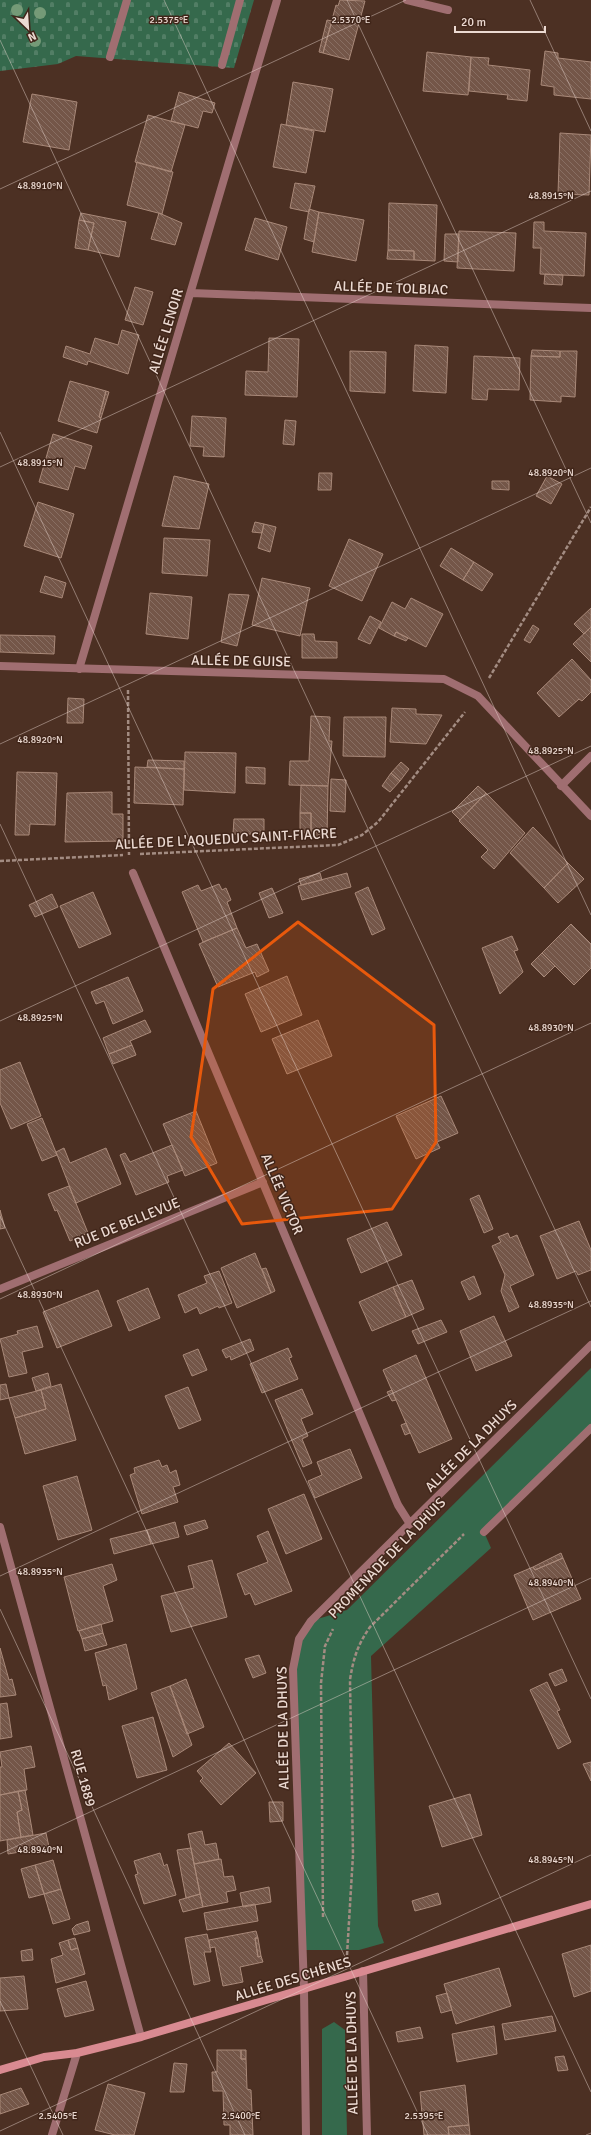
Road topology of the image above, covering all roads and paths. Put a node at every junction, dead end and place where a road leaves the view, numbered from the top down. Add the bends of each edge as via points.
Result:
1 (128, 0) edge
2 (240, 0) edge
3 (276, 0) edge
4 (407, 0) edge
5 (448, 10) dead end
6 (110, 57) dead end
7 (222, 65) dead end
8 (191, 293) junction
9 (591, 308) edge
10 (591, 507) edge
11 (0, 666) edge
12 (79, 669) junction
13 (128, 671) junction
14 (478, 696) junction
15 (591, 756) edge
16 (561, 786) junction
17 (591, 816) edge
18 (129, 854) junction
19 (0, 861) edge
20 (133, 873) dead end
21 (263, 1182) junction
22 (0, 1288) edge
23 (591, 1345) edge
24 (591, 1428) edge
25 (410, 1524) junction
26 (0, 1527) edge
27 (466, 1531) dead end
28 (484, 1532) dead end
29 (335, 1625) dead end
30 (591, 1904) edge
31 (324, 1920) dead end
32 (363, 1971) junction
33 (345, 1976) junction
34 (304, 1990) junction
35 (141, 2037) junction
36 (77, 2053) junction
37 (0, 2070) edge
38 (52, 2135) edge
39 (306, 2135) edge
40 (367, 2135) edge

1 - 6 street
2 - 7 street
3 - 8 street, ALLÉE LENOIR
4 - 5 street
8 - 9 street, ALLÉE DE TOLBIAC
8 - 12 street, ALLÉE LENOIR
10 - 14 path, ALLÉE DE L'AQUEDUC SAINT-FIACRE
11 - 12 street, ALLÉE DE GUISE
12 - 13 street, ALLÉE DE GUISE
13 - 14 street, ALLÉE DE GUISE via 444,679
13 - 18 path
14 - 16 street
14 - 18 path, ALLÉE DE L'AQUEDUC SAINT-FIACRE via 378,822 362,835 338,845
15 - 16 street
16 - 17 street
18 - 19 path, ALLÉE DE L'AQUEDUC SAINT-FIACRE
20 - 21 street, ALLÉE VICTOR
21 - 22 street, RUE DE BELLEVUE
21 - 25 street, ALLÉE VICTOR via 398,1505
23 - 25 street, ALLÉE DE LA DHUYS
24 - 28 street
25 - 34 street, ALLÉE DE LA DHUYS via 311,1621 299,1639 293,1669
26 - 35 street, RUE 1889
27 - 33 path via 370,1627 352,1661 350,1680 353,1855
29 - 31 path, PROMENADE DE LA DHUIS via 325,1646 321,1670
30 - 32 main road, ALLÉE DES CHÊNES
32 - 33 main road, ALLÉE DES CHÊNES
32 - 40 street, ALLÉE DE LA DHUYS
33 - 34 main road, ALLÉE DES CHÊNES
34 - 35 main road, ALLÉE DES CHÊNES
34 - 39 street, ALLÉE DE LA DHUYS
35 - 36 main road, ALLÉE DES CHÊNES
36 - 37 main road, ALLÉE DES CHÊNES via 44,2057
36 - 38 street

